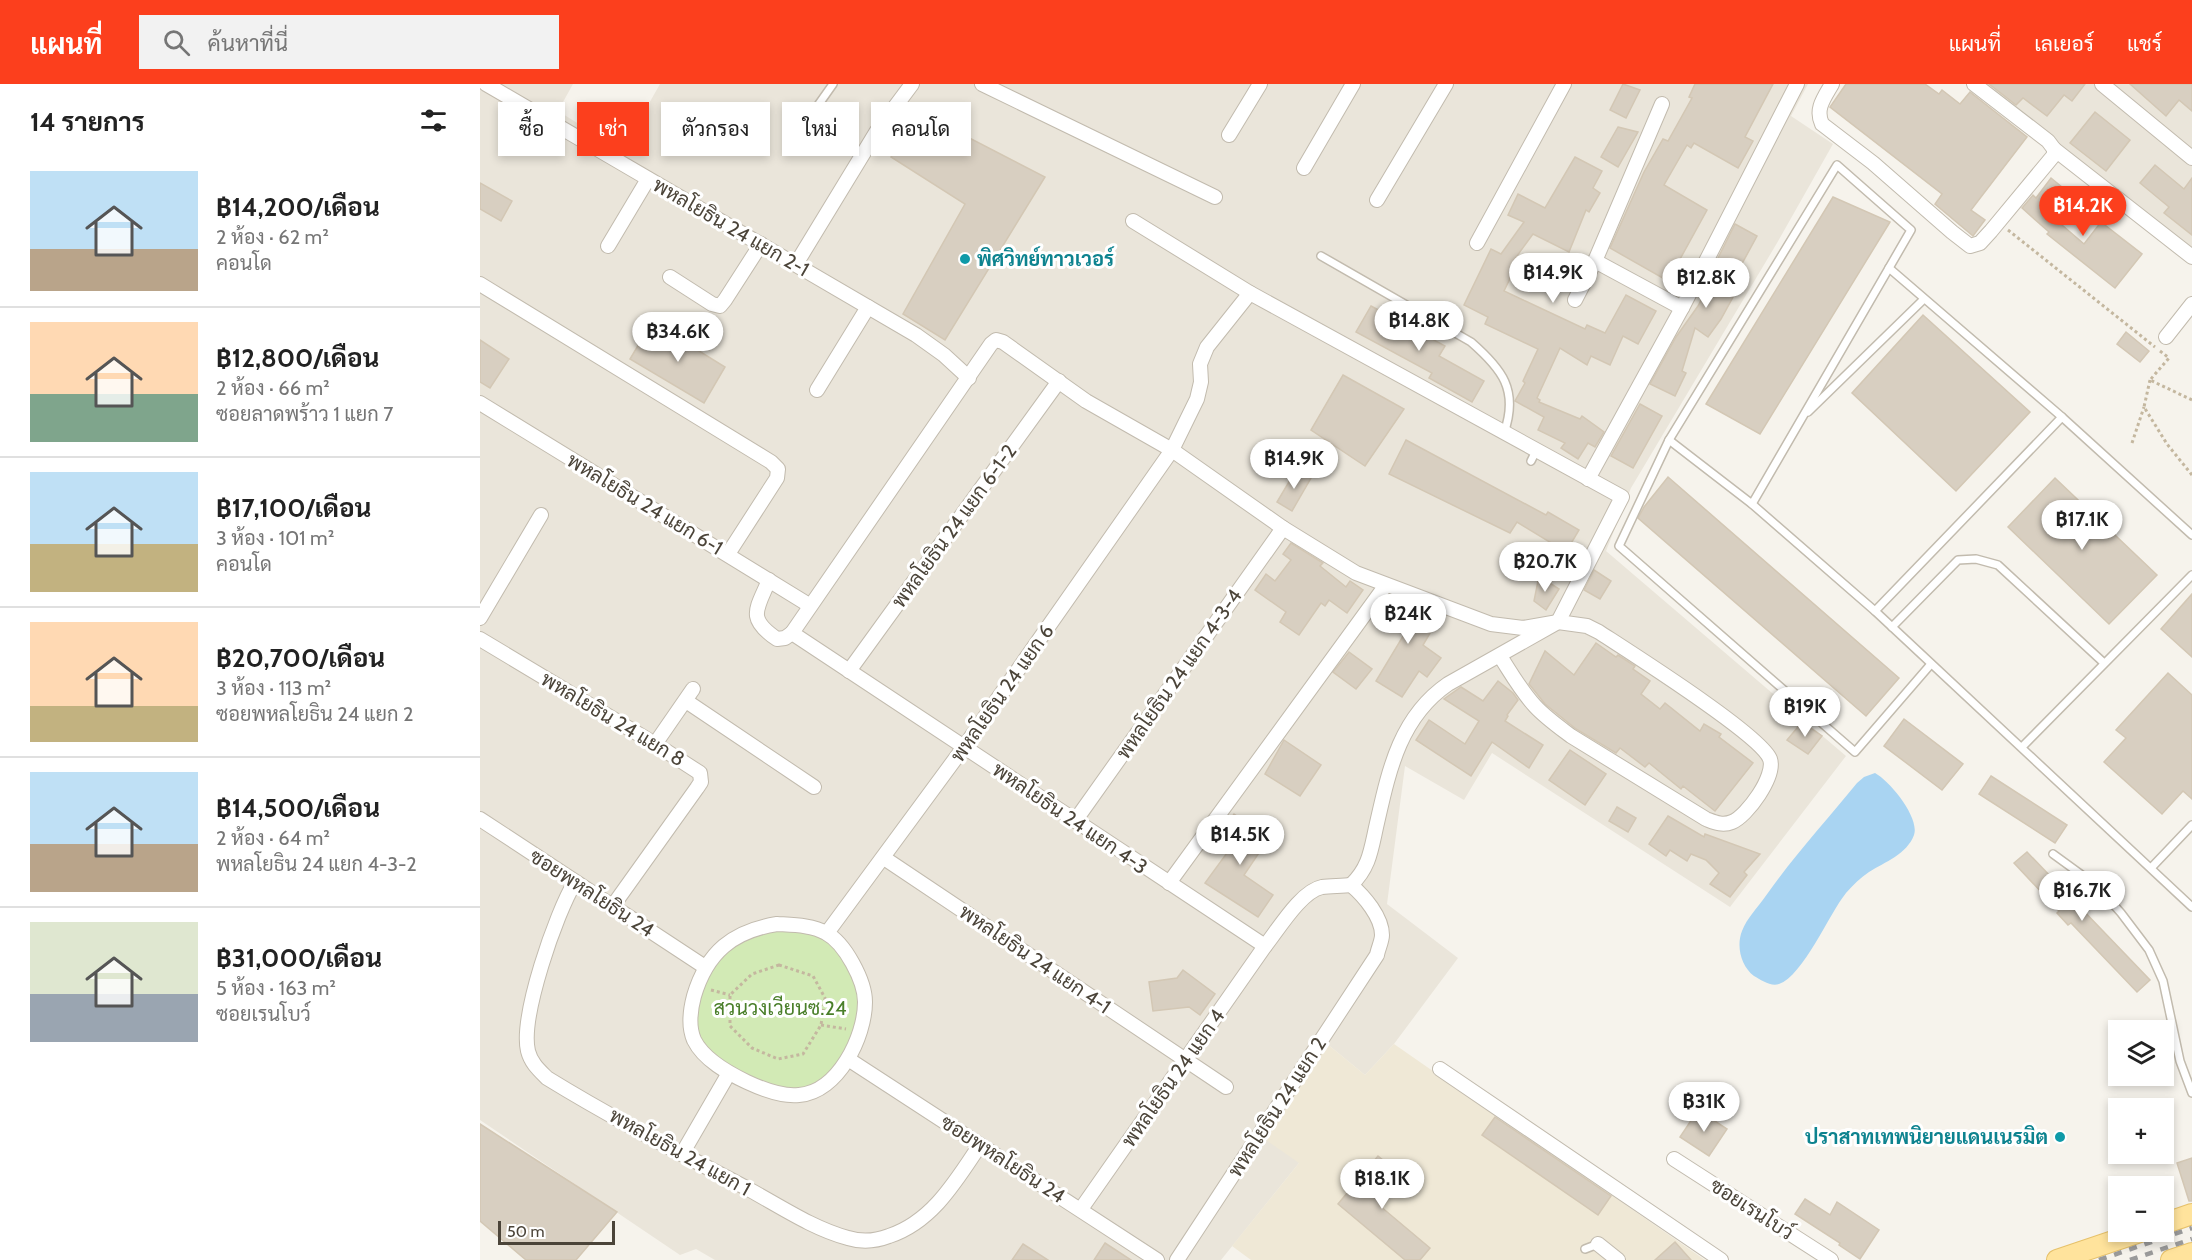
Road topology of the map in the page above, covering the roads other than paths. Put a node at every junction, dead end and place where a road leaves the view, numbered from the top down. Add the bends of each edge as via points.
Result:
1 (486, 84) edge
2 (833, 84) edge
3 (982, 84) edge
4 (1260, 84) edge
5 (1353, 84) edge
6 (1446, 84) edge
7 (1564, 84) edge
8 (1797, 84) edge
9 (1974, 84) edge
10 (2102, 84) edge
11 (909, 85) edge
12 (1828, 85) edge
13 (820, 102) edge
14 (1662, 104) dead end
15 (1229, 135) dead end
16 (2054, 149) junction
17 (2192, 158) edge
18 (1304, 168) dead end
19 (648, 179) junction
20 (1215, 197) dead end
21 (1377, 200) dead end
22 (1133, 221) dead end
23 (1477, 243) dead end
24 (761, 244) junction
25 (608, 246) dead end
26 (1321, 256) dead end
27 (2192, 257) edge
28 (1595, 261) junction
29 (796, 264) junction
30 (1889, 268) junction
31 (669, 277) dead end
32 (480, 284) edge
33 (1250, 293) junction
34 (1924, 299) junction
35 (1575, 300) dead end
36 (2192, 304) edge
37 (868, 307) junction
38 (1682, 308) junction
39 (2166, 337) dead end
40 (969, 378) junction
41 (1059, 381) junction
42 (817, 390) dead end
43 (480, 403) edge
44 (2062, 417) junction
45 (1800, 420) junction
46 (1504, 433) junction
47 (1669, 440) junction
48 (1172, 450) junction
49 (1588, 480) junction
50 (1752, 504) junction
51 (542, 515) dead end
52 (1283, 528) junction
53 (2192, 535) edge
54 (728, 554) junction
55 (2192, 575) edge
56 (770, 580) junction
57 (1386, 585) junction
58 (809, 605) junction
59 (1875, 611) junction
60 (480, 618) edge
61 (1558, 622) junction
62 (1892, 627) junction
63 (794, 630) junction
64 (480, 639) edge
65 (1500, 656) junction
66 (2104, 663) junction
67 (1931, 664) junction
68 (849, 670) junction
69 (655, 744) junction
70 (964, 747) junction
71 (2022, 747) junction
72 (814, 787) dead end
73 (480, 819) edge
74 (1075, 821) junction
75 (2192, 825) edge
76 (2053, 854) dead end
77 (884, 858) junction
78 (2151, 868) junction
79 (575, 882) junction
80 (1169, 884) junction
81 (1351, 885) junction
82 (612, 907) junction
83 (2192, 907) edge
84 (827, 933) junction
85 (1265, 946) junction
86 (705, 967) junction
87 (848, 1059) junction
88 (1186, 1060) junction
89 (1440, 1069) dead end
90 (729, 1073) junction
91 (1226, 1087) dead end
92 (2192, 1093) edge
93 (980, 1145) junction
94 (682, 1154) junction
95 (1674, 1159) dead end
96 (1081, 1209) junction
97 (2192, 1214) edge
98 (2174, 1220) edge
99 (2110, 1242) edge
100 (1598, 1244) joint
101 (1585, 1249) dead end
102 (2192, 1253) edge
103 (1156, 1260) edge
104 (1177, 1260) edge
105 (1618, 1260) edge
106 (1721, 1260) edge
107 (1831, 1260) edge
108 (2057, 1260) edge
109 (2171, 1260) edge

1 - 19 street, พหลโยธิน 24 แยก 2-1
2 - 13 lane
3 - 20 street
4 - 15 street
5 - 18 street
6 - 21 street
7 - 23 street
8 - 38 street
9 - 16 street
10 - 17 street
11 - 29 street
12 - 16 street via 1819,107 1822,124 1970,246 1980,243 1999,223 2054,155
14 - 28 street
16 - 27 street
19 - 24 street, พหลโยธิน 24 แยก 2-1
19 - 25 street
22 - 33 street
24 - 29 street, พหลโยธิน 24 แยก 2-1
24 - 31 street via 720,306
26 - 46 lane via 1472,342 1488,357 1502,373 1508,394 1509,417
28 - 35 street
28 - 38 street
29 - 37 street, พหลโยธิน 24 แยก 2-1
30 - 34 lane
30 - 45 lane
30 - 47 lane via 1911,230 1837,165
32 - 54 street via 778,469 777,478
33 - 46 street via 1439,404
33 - 48 street, พหลโยธิน 24 แยก 6 via 1207,347 1200,364 1197,399
34 - 44 lane
34 - 45 lane
36 - 39 street
37 - 40 street, พหลโยธิน 24 แยก 2-1 via 931,345
37 - 42 street
38 - 49 street
40 - 41 street via 996,340
40 - 58 street
41 - 48 street
41 - 68 street, พหลโยธิน 24 แยก 6-1-2
43 - 54 street, พหลโยธิน 24 แยก 6-1
44 - 53 lane
44 - 59 lane
45 - 50 lane
46 - 49 street via 1534,456
47 - 50 lane
47 - 67 lane via 1619,546 1855,752
48 - 52 street
48 - 70 street, พหลโยธิน 24 แยก 6
49 - 61 street via 1622,497
50 - 59 lane
51 - 60 street
52 - 57 street via 1356,573
52 - 74 street, พหลโยธิน 24 แยก 4-3-4
54 - 56 street, พหลโยธิน 24 แยก 6-1
55 - 66 lane
56 - 58 street, พหลโยธิน 24 แยก 6-1
56 - 63 street via 757,619 777,639
57 - 61 street via 1491,624 1523,628
57 - 80 street
58 - 63 street
59 - 62 lane
61 - 65 street
61 - 65 street via 1599,632 1686,690 1763,749 1772,768 1755,801 1735,821 1719,824 1697,814 1571,736 1536,708
62 - 66 lane via 1958,560 1976,559 1998,565
62 - 67 lane
63 - 68 street, พหลโยธิน 24 แยก 4-3
64 - 69 street, พหลโยธิน 24 แยก 8
65 - 81 street via 1435,693 1406,731 1391,764 1367,865
66 - 71 lane
67 - 71 lane
68 - 70 street, พหลโยธิน 24 แยก 4-3
69 - 72 street via 689,695
69 - 82 street, พหลโยธิน 24 แยก 8 via 700,773 701,782
70 - 74 street, พหลโยธิน 24 แยก 4-3
70 - 77 street, พหลโยธิน 24 แยก 6
71 - 78 lane
73 - 79 street, ซอยพหลโยธิน 24
74 - 80 street, พหลโยธิน 24 แยก 4-3
75 - 78 lane
76 - 92 lane via 2097,886 2149,950 2163,981 2180,1061
77 - 84 street, พหลโยธิน 24 แยก 6
77 - 88 street, พหลโยธิน 24 แยก 4-1
78 - 83 lane
79 - 82 street, ซอยพหลโยธิน 24
79 - 94 street, พหลโยธิน 24 แยก 1 via 566,897 534,991 528,1051 533,1064 547,1078
80 - 85 street, พหลโยธิน 24 แยก 4-3
81 - 85 street via 1310,892
81 - 104 street, พหลโยธิน 24 แยก 2 via 1378,919 1382,935 1377,955
82 - 86 street, ซอยพหลโยธิน 24
84 - 86 street via 777,924 750,930
84 - 87 street via 844,950 859,976 865,1002 860,1032
85 - 88 street, พหลโยธิน 24 แยก 4
86 - 90 street via 690,1016 691,1030 695,1042
87 - 90 street via 819,1089 797,1096 757,1087
87 - 93 street, ซอยพหลโยธิน 24
88 - 91 street, พหลโยธิน 24 แยก 4-1
88 - 96 street, พหลโยธิน 24 แยก 4
89 - 106 street
90 - 94 street
93 - 94 street, พหลโยธิน 24 แยก 1 via 947,1194 922,1218 889,1236 868,1241 830,1231
93 - 96 street, ซอยพหลโยธิน 24
95 - 107 street, ซอยเรนโบว์
96 - 103 street, ซอยพหลโยธิน 24
97 - 98 main road
99 - 108 main road
100 - 101 lane
100 - 105 street
102 - 109 main road

